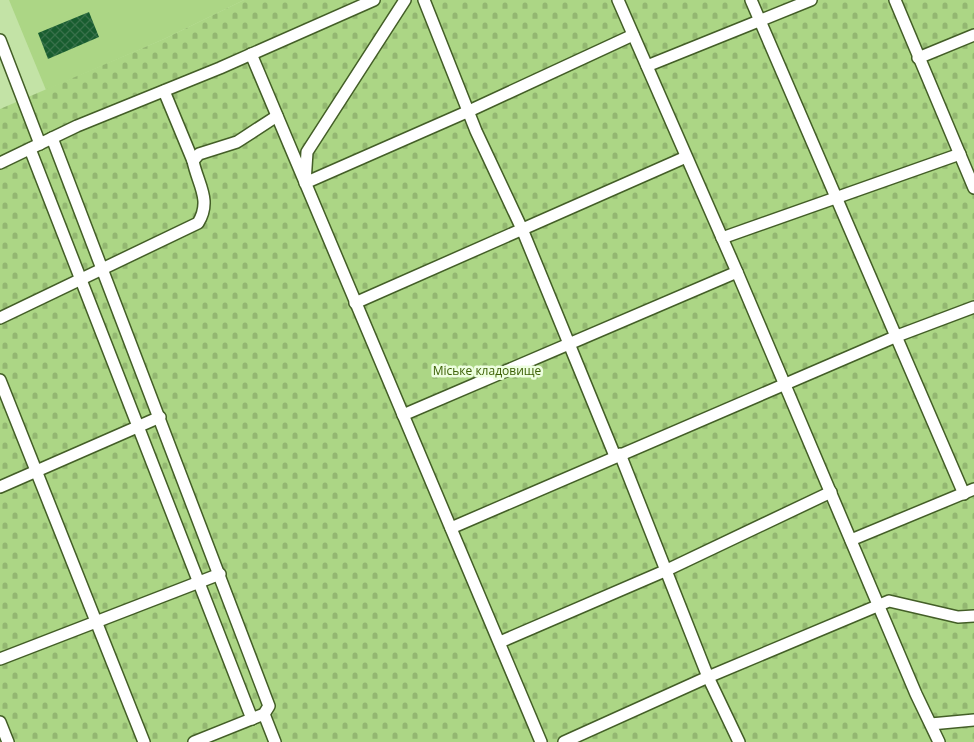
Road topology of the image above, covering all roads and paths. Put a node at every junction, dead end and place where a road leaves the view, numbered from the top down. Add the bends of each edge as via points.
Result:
1 (374, 0) edge
2 (405, 0) edge
3 (424, 0) edge
4 (618, 0) edge
5 (750, 0) edge
6 (812, 0) edge
7 (895, 0) edge
8 (759, 20) junction
9 (633, 35) junction
10 (974, 35) edge
11 (0, 40) edge
12 (251, 54) junction
13 (918, 58) junction
14 (647, 66) junction
15 (164, 90) junction
16 (468, 111) junction
17 (277, 116) junction
18 (52, 138) junction
19 (35, 147) junction
20 (960, 154) junction
21 (686, 157) junction
22 (193, 161) junction
23 (0, 162) edge
24 (973, 181) edge
25 (305, 182) junction
26 (836, 197) junction
27 (522, 229) junction
28 (722, 238) junction
29 (103, 270) junction
30 (737, 272) junction
31 (81, 280) junction
32 (355, 303) junction
33 (974, 307) edge
34 (0, 318) edge
35 (897, 336) junction
36 (569, 346) junction
37 (0, 380) edge
38 (784, 384) junction
39 (403, 415) junction
40 (160, 418) junction
41 (138, 428) junction
42 (618, 455) junction
43 (37, 471) junction
44 (0, 487) edge
45 (969, 491) edge
46 (831, 492) junction
47 (451, 528) junction
48 (851, 540) junction
49 (667, 570) junction
50 (220, 574) junction
51 (199, 582) junction
52 (879, 606) junction
53 (974, 616) edge
54 (98, 621) junction
55 (500, 642) junction
56 (0, 659) edge
57 (708, 677) junction
58 (264, 714) junction
59 (252, 719) junction
60 (974, 720) edge
61 (0, 722) edge
62 (931, 724) junction
63 (8, 742) edge
64 (144, 742) edge
65 (194, 742) edge
66 (275, 742) edge
67 (541, 742) edge
68 (564, 742) edge
69 (739, 742) edge
70 (939, 742) edge

1 - 12 lane
2 - 25 lane via 307,152
3 - 16 lane
4 - 9 lane
5 - 8 lane
6 - 8 lane
7 - 13 lane
8 - 14 lane
8 - 26 lane
9 - 14 lane
9 - 16 lane
10 - 13 lane
11 - 19 lane
12 - 15 lane
12 - 17 lane
13 - 20 lane
14 - 21 lane
15 - 18 lane
15 - 22 lane
16 - 25 lane
16 - 27 lane
17 - 22 lane via 237,142 199,154
17 - 25 lane
18 - 19 lane
18 - 29 lane
19 - 23 lane
19 - 31 lane
20 - 24 lane
20 - 26 lane
21 - 27 lane
21 - 28 lane
22 - 29 lane via 206,201 204,214 198,223
25 - 32 lane
26 - 28 lane
26 - 35 lane
27 - 32 lane
27 - 36 lane
28 - 30 lane
29 - 31 lane
29 - 40 lane
30 - 36 lane
30 - 38 lane
31 - 34 lane
31 - 41 lane
32 - 39 lane
33 - 35 lane
35 - 38 lane
35 - 45 lane
36 - 39 lane
36 - 42 lane
37 - 43 lane
38 - 42 lane
38 - 46 lane
39 - 47 lane
40 - 41 lane
40 - 50 lane
41 - 43 lane
41 - 51 lane
42 - 47 lane
42 - 49 lane
43 - 44 lane
43 - 54 lane
45 - 48 lane
46 - 48 lane
46 - 49 lane
47 - 55 lane
48 - 52 lane
49 - 55 lane
49 - 57 lane
50 - 51 lane
50 - 58 lane via 269,706
51 - 54 lane
51 - 59 lane
52 - 53 lane via 889,601 958,617
52 - 57 lane
52 - 62 lane
54 - 56 lane
54 - 64 lane
55 - 67 lane
57 - 68 lane
57 - 69 lane
58 - 59 lane
58 - 66 lane
59 - 65 lane
60 - 62 lane
61 - 63 lane
62 - 70 lane

